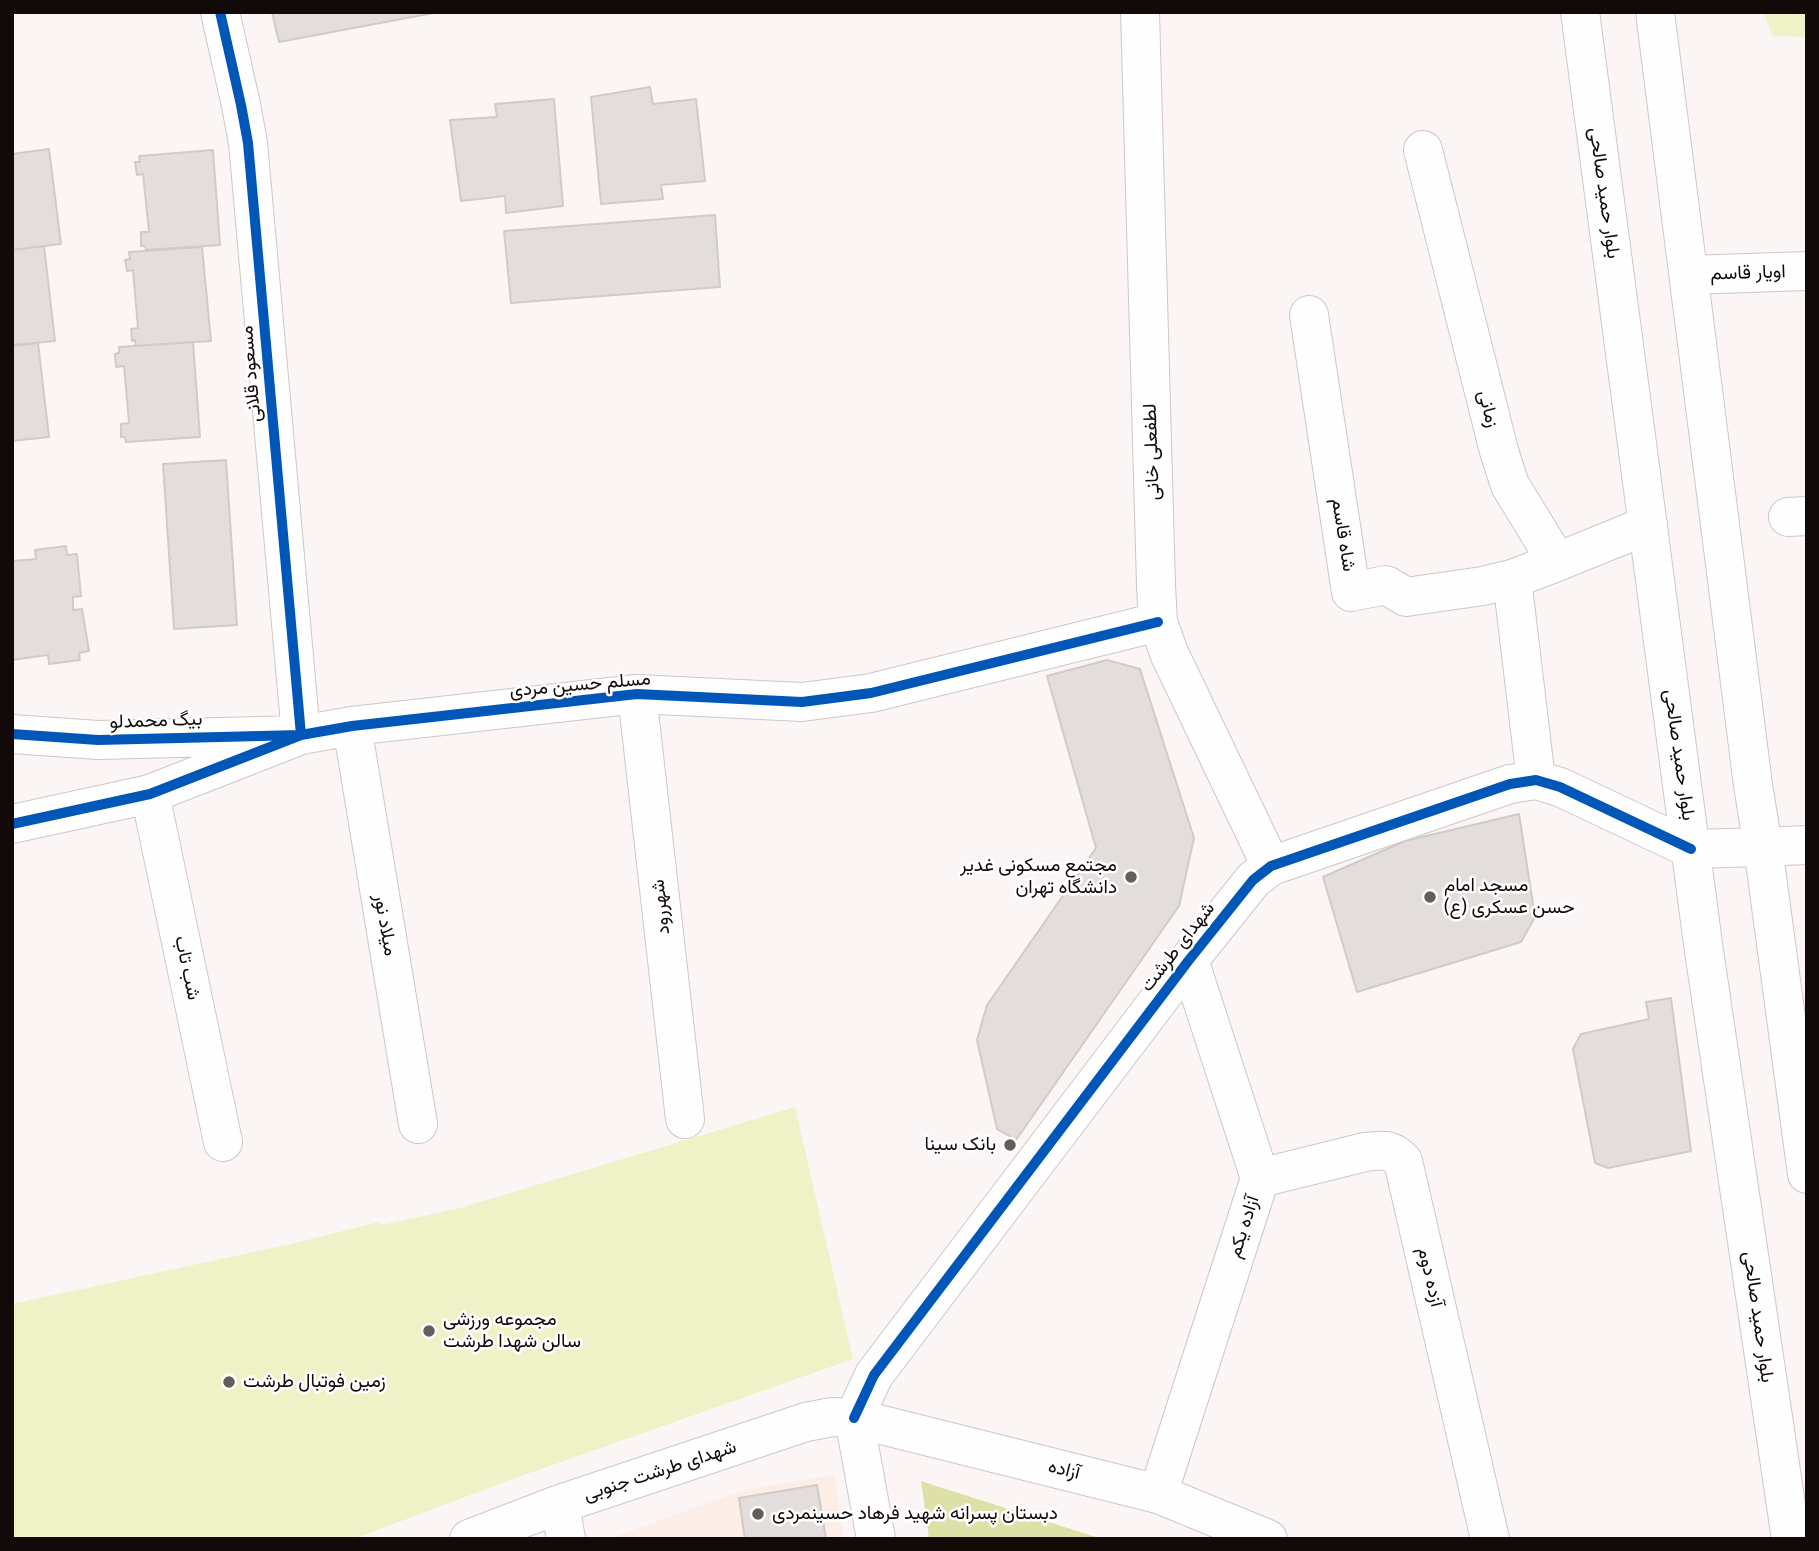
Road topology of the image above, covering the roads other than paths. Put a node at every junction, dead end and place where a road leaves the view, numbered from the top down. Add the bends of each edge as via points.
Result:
1 (220, 12) edge
2 (1140, 12) edge
3 (1580, 12) edge
4 (1655, 12) edge
5 (1423, 150) dead end
6 (1807, 271) edge
7 (1690, 275) junction
8 (1309, 315) dead end
9 (1648, 525) junction
10 (1557, 562) junction
11 (1512, 579) junction
12 (1158, 622) junction
13 (638, 694) junction
14 (352, 726) junction
15 (12, 734) edge
16 (301, 734) junction
17 (1536, 780) junction
18 (150, 794) junction
19 (12, 824) edge
20 (1807, 845) edge
21 (1763, 847) junction
22 (1691, 849) junction
23 (1271, 866) junction
24 (1189, 960) junction
25 (685, 1119) dead end
26 (418, 1124) dead end
27 (223, 1142) dead end
28 (1807, 1174) edge
29 (1260, 1178) junction
30 (854, 1418) junction
31 (1158, 1494) junction
32 (563, 1521) edge
33 (469, 1539) edge
34 (876, 1539) edge
35 (1268, 1539) edge
36 (1490, 1539) edge
37 (1791, 1539) edge

1 - 16 street, مسعود قلانی via 248,143
2 - 12 street, لطفعلی خانی
3 - 9 street, بلوار حمید صالحی
4 - 7 street
5 - 10 street, زمانی via 1510,485
6 - 7 street, اویار قاسم
7 - 21 street
8 - 11 street, شاه قاسم via 1351,592 1386,585 1406,597
9 - 10 street
9 - 22 street, بلوار حمید صالحی
10 - 11 street, شاه قاسم
11 - 17 street
12 - 13 street, مسلم حسین مردی via 834,699 803,702
12 - 23 street, لطفعلی خانی
13 - 14 street, مسلم حسین مردی
13 - 25 street, شهررود
14 - 16 street, مسلم حسین مردی
14 - 26 street, میلاد نور
15 - 16 street, بیگ محمدلو via 98,740
16 - 18 street, مسلم حسین مردی
17 - 22 street
17 - 23 street, شهدای طرشت
18 - 19 street, مسلم حسین مردی
18 - 27 street, شب تاب
20 - 21 street
21 - 22 street
21 - 28 street
22 - 37 street, بلوار حمید صالحی
23 - 24 street, شهدای طرشت via 1253,880
24 - 29 street, آزاده یکم
24 - 30 street, شهدای طرشت via 874,1375
29 - 31 street, آزاده یکم
29 - 36 street, آزده دوم via 1380,1150 1403,1161
30 - 31 street, آزاده
30 - 32 street, شهدای طرشت جنوبی via 832,1416 806,1422
30 - 34 street
31 - 35 street, آزاده
32 - 33 street, شهدای طرشت جنوبی

